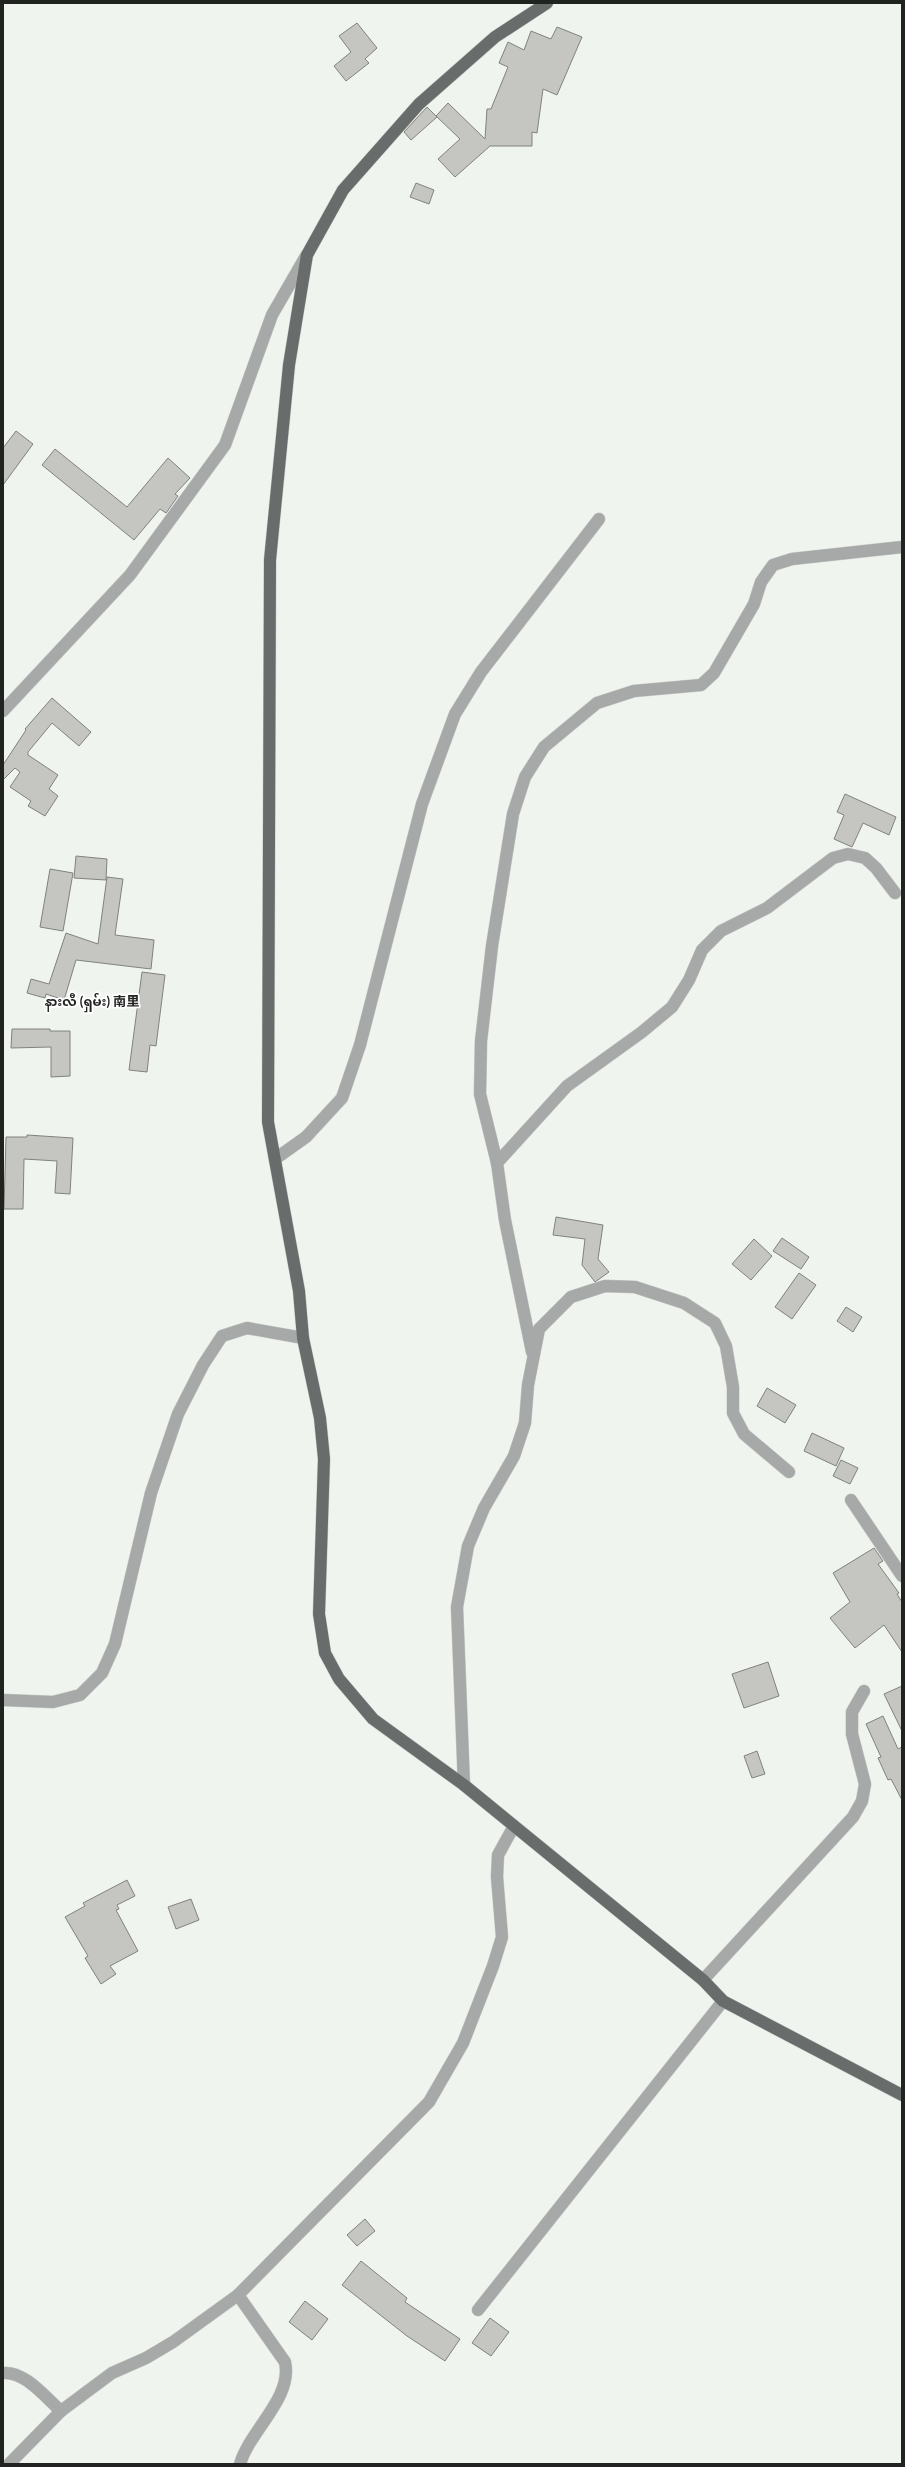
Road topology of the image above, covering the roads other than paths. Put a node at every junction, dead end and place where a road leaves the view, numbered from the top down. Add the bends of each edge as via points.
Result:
1 (547, 3) edge
2 (306, 255) junction
3 (600, 519) dead end
4 (902, 546) edge
5 (3, 711) edge
6 (895, 893) dead end
7 (275, 1159) junction
8 (497, 1164) junction
9 (303, 1338) junction
10 (533, 1356) junction
11 (789, 1472) dead end
12 (851, 1500) dead end
13 (902, 1576) edge
14 (864, 1690) dead end
15 (3, 1700) edge
16 (464, 1785) junction
17 (514, 1826) junction
18 (703, 1980) junction
19 (723, 2001) junction
20 (902, 2095) edge
21 (238, 2295) junction
22 (478, 2310) dead end
23 (3, 2373) edge
24 (61, 2411) junction
25 (9, 2464) edge
26 (240, 2464) edge

1 - 2 main road via 495,37 419,104 343,190
2 - 5 street via 272,315 225,445 130,575
2 - 7 main road via 289,365 270,560 268,1122
3 - 7 street via 481,672 455,714 422,804 360,1045 342,1098 306,1137
4 - 8 street via 792,559 773,565 761,582 754,604 714,673 701,685 634,691 597,703 544,748 525,777 513,814 492,946 481,1041 480,1094
6 - 8 street via 865,858 848,854 834,858 767,908 721,931 702,950 689,980 672,1007 567,1086
7 - 9 main road via 299,1291
8 - 10 street via 505,1220
9 - 15 street via 247,1328 222,1336 203,1365 178,1414 151,1493 115,1644 102,1674 80,1695 52,1702
9 - 16 main road via 320,1418 324,1459 319,1614 325,1653 339,1679 373,1719
10 - 11 street via 539,1329 570,1297 605,1286 635,1287 684,1303 715,1323 726,1346 733,1387 733,1413 744,1434
10 - 16 street via 525,1423 514,1456 484,1508 468,1546 457,1607
12 - 13 street
14 - 18 street via 852,1712 852,1734 865,1784 862,1801 854,1817
16 - 17 main road
17 - 18 main road
17 - 21 street via 498,1855 497,1876 502,1937 463,2043 429,2102
18 - 19 main road
19 - 20 main road
19 - 22 street
21 - 24 street via 173,2342 146,2358 112,2373
21 - 26 street via 285,2362 287,2372 282,2393 252,2436
23 - 24 street via 13,2372 22,2377
24 - 25 street

